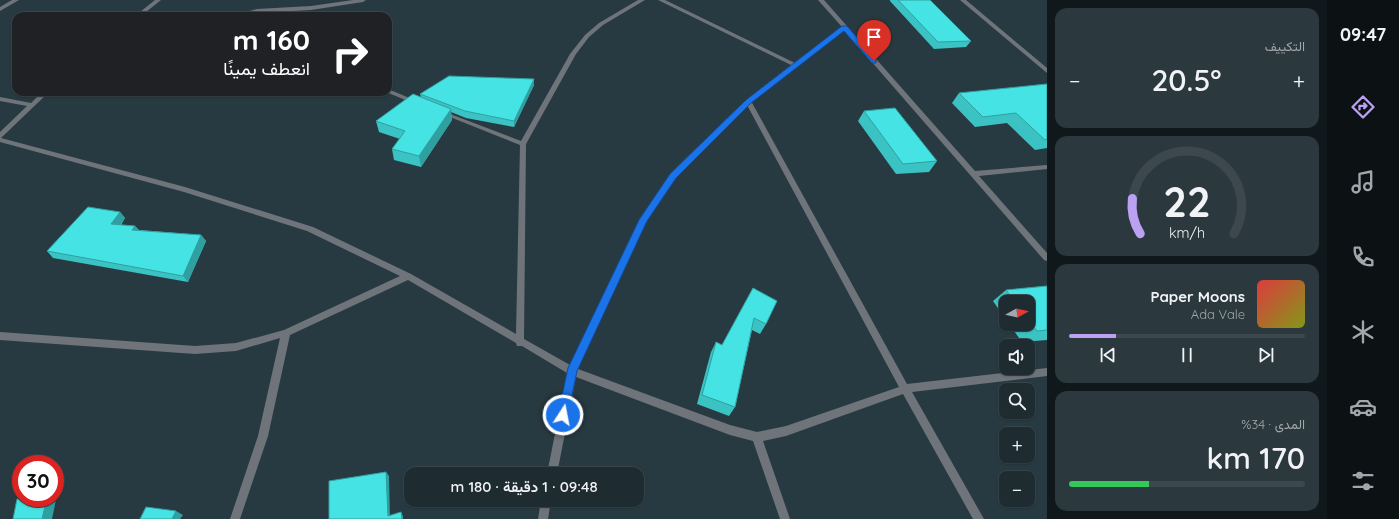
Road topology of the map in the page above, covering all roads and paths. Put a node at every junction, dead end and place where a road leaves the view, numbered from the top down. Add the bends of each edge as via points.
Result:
1 (16, 0) edge
2 (158, 0) edge
3 (363, 0) edge
4 (642, 0) edge
5 (661, 0) edge
6 (821, 0) edge
7 (962, 0) edge
8 (0, 9) edge
9 (143, 12) edge
10 (252, 12) edge
11 (844, 28) junction
12 (795, 65) junction
13 (1047, 71) edge
14 (392, 93) edge
15 (41, 96) edge
16 (0, 99) edge
17 (748, 101) junction
18 (31, 105) junction
19 (422, 105) edge
20 (436, 110) edge
21 (0, 136) edge
22 (0, 140) edge
23 (524, 144) junction
24 (1047, 167) edge
25 (972, 174) junction
26 (1047, 258) edge
27 (408, 276) junction
28 (286, 333) junction
29 (0, 336) edge
30 (520, 343) junction
31 (572, 371) junction
32 (1047, 372) edge
33 (905, 389) junction
34 (757, 437) junction
35 (553, 467) edge
36 (545, 507) edge
37 (235, 519) edge
38 (543, 519) edge
39 (785, 519) edge
40 (979, 519) edge

1 - 8 street
2 - 9 street
3 - 10 street via 311,8
4 - 23 street via 586,36 573,54
5 - 12 street
6 - 11 street
7 - 13 street
11 - 12 street
11 - 25 street
12 - 17 street
14 - 19 street
15 - 18 street
16 - 18 street
17 - 31 street via 673,176 643,220
17 - 33 street
18 - 21 street
20 - 23 street
22 - 27 street via 185,190 310,229
23 - 30 street
24 - 25 street
25 - 26 street
27 - 28 street
27 - 30 street
28 - 29 street via 236,347 195,350
28 - 37 street via 263,436
30 - 31 street
31 - 34 street via 730,430
31 - 35 street
32 - 33 street
33 - 34 street via 786,431
33 - 40 street
34 - 39 street
36 - 38 street

